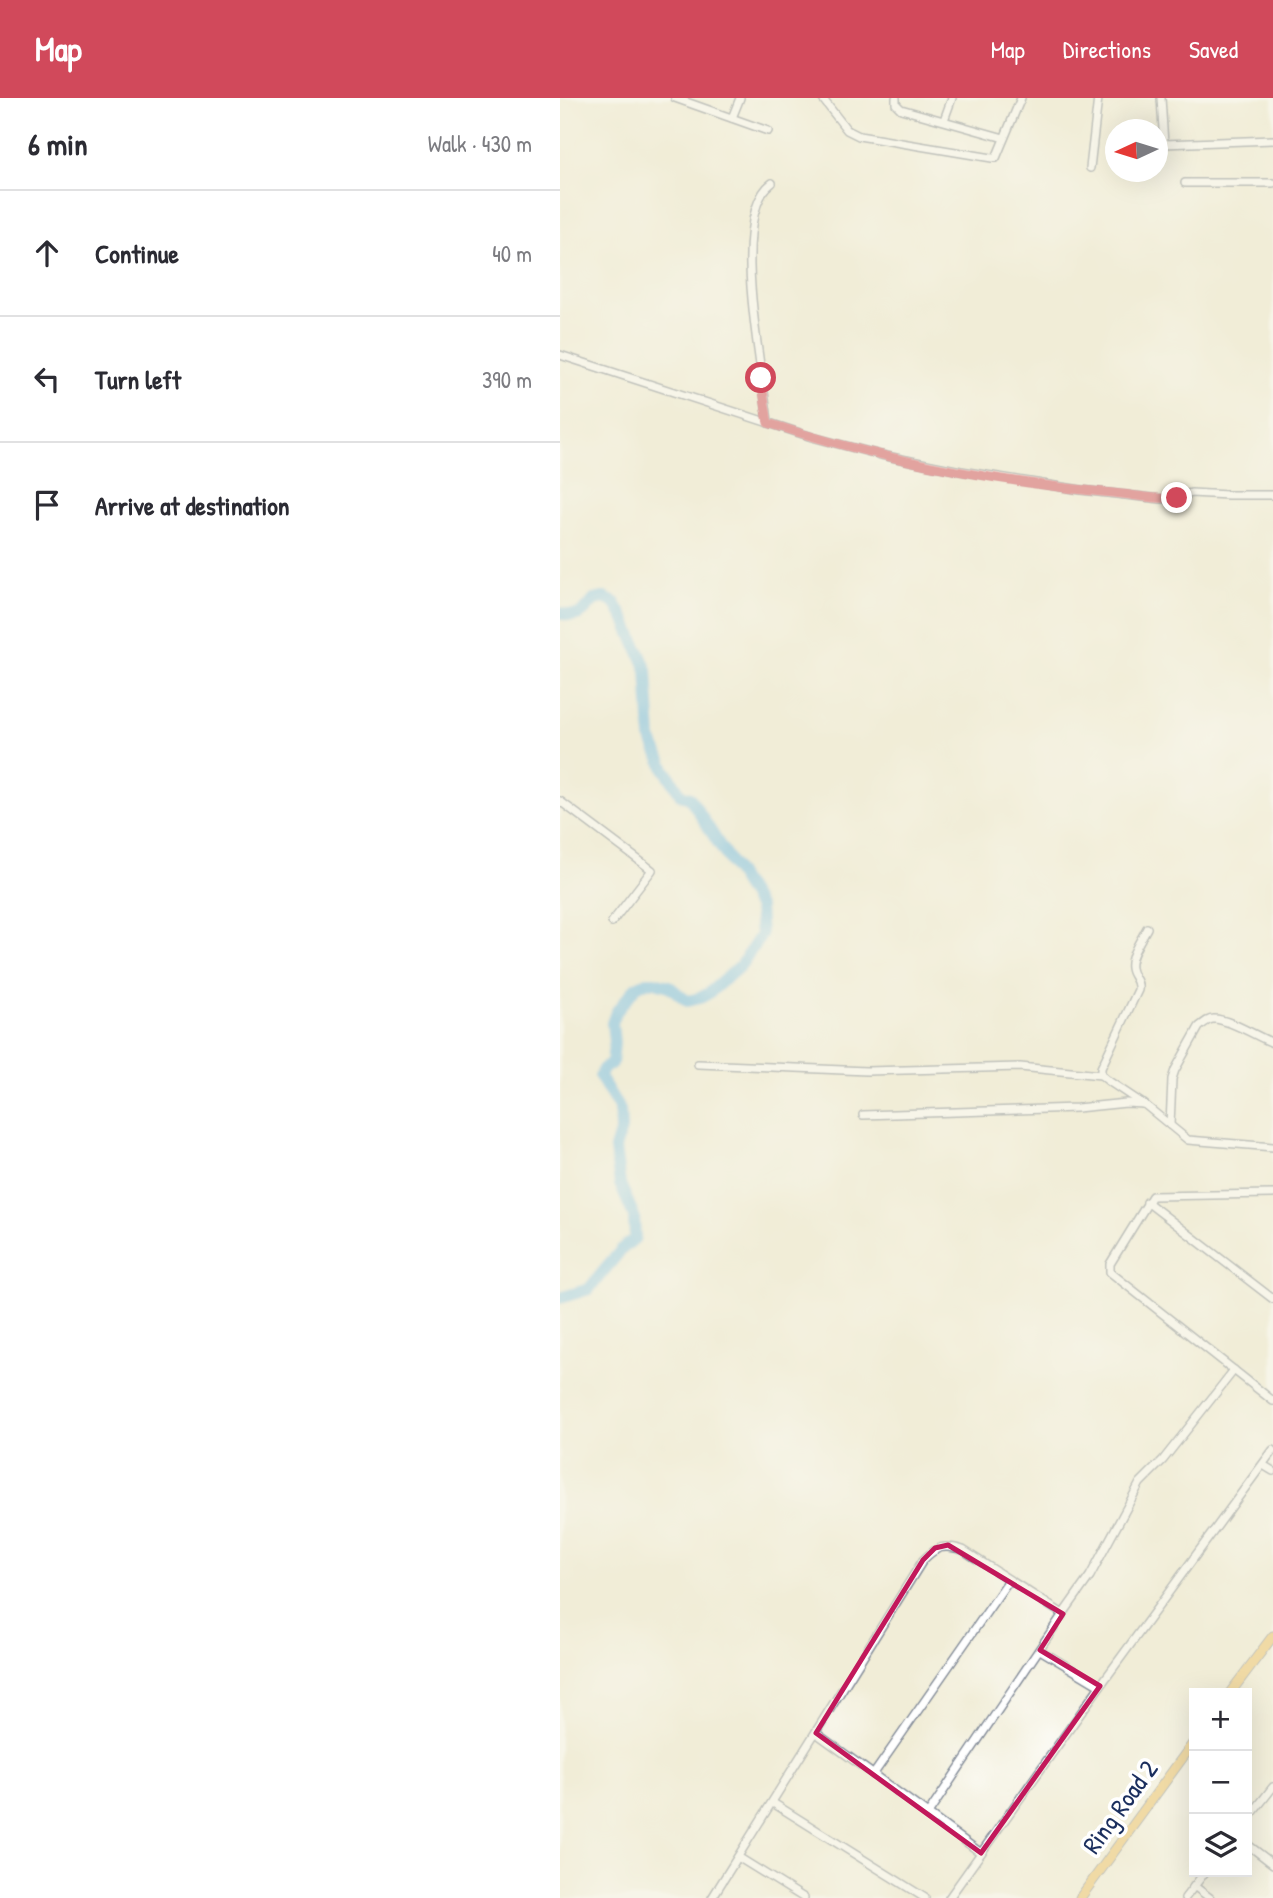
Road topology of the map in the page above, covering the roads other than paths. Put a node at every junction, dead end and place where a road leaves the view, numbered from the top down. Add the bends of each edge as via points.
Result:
1 (675, 98) edge
2 (740, 98) edge
3 (822, 98) edge
4 (896, 98) edge
5 (952, 98) edge
6 (1021, 98) edge
7 (1098, 98) edge
8 (1161, 98) edge
9 (732, 118) junction
10 (944, 120) junction
11 (768, 131) dead end
12 (1004, 138) junction
13 (1273, 140) edge
14 (1090, 167) dead end
15 (772, 183) dead end
16 (1185, 183) dead end
17 (1273, 183) edge
18 (560, 355) edge
19 (768, 423) junction
20 (1273, 495) edge
21 (560, 801) edge
22 (612, 922) dead end
23 (1147, 928) dead end
24 (1273, 1043) edge
25 (698, 1064) dead end
26 (1101, 1075) junction
27 (1144, 1104) junction
28 (863, 1115) dead end
29 (1170, 1125) junction
30 (1273, 1147) edge
31 (1271, 1196) edge
32 (1147, 1202) junction
33 (1273, 1299) edge
34 (1234, 1370) junction
35 (1273, 1401) edge
36 (1273, 1450) edge
37 (1263, 1465) junction
38 (1273, 1471) edge
39 (1009, 1580) junction
40 (1063, 1614) junction
41 (1273, 1636) edge
42 (1040, 1650) junction
43 (1100, 1686) junction
44 (1234, 1688) edge
45 (816, 1733) junction
46 (1189, 1749) edge
47 (873, 1775) junction
48 (1272, 1790) edge
49 (773, 1802) junction
50 (928, 1814) junction
51 (1252, 1814) edge
52 (1252, 1848) edge
53 (981, 1853) junction
54 (738, 1857) junction
55 (1273, 1864) edge
56 (1201, 1877) edge
57 (1194, 1886) junction
58 (712, 1898) edge
59 (804, 1898) edge
60 (925, 1898) edge
61 (949, 1898) edge
62 (1080, 1898) edge
63 (1185, 1898) edge
64 (1210, 1898) edge

1 - 9 street
2 - 9 street
3 - 12 street via 847,130 859,136 992,159
4 - 10 street via 901,108
5 - 10 street
6 - 12 street
7 - 14 street
8 - 13 street via 1164,144
9 - 11 street
10 - 12 street
15 - 19 street via 756,205 751,229 753,309
16 - 17 street
18 - 19 street
19 - 20 street via 881,455 1081,491 1161,499 1191,492
21 - 22 street via 652,870
23 - 26 street via 1131,961 1138,990
24 - 29 street via 1223,1021 1205,1022 1175,1070
25 - 26 street via 867,1071 1020,1067
26 - 27 street
27 - 28 street
27 - 29 street
29 - 30 street via 1188,1140
31 - 32 street via 1160,1194
32 - 33 street
32 - 34 street via 1110,1264 1110,1272
34 - 35 street
34 - 40 street via 1140,1483 1090,1577
36 - 37 street
37 - 38 street
37 - 43 street
39 - 40 street
39 - 45 street via 963,1550 948,1545 934,1548
39 - 47 street
40 - 42 street
41 - 44 main road
42 - 43 street
42 - 50 street
43 - 53 street
45 - 47 street
45 - 49 street
46 - 62 main road, Ring Road 2
47 - 50 street
48 - 51 street
49 - 54 street
49 - 60 street
50 - 53 street
52 - 55 street
53 - 61 street
54 - 58 street
54 - 59 street
56 - 57 street
57 - 63 street
57 - 64 street

